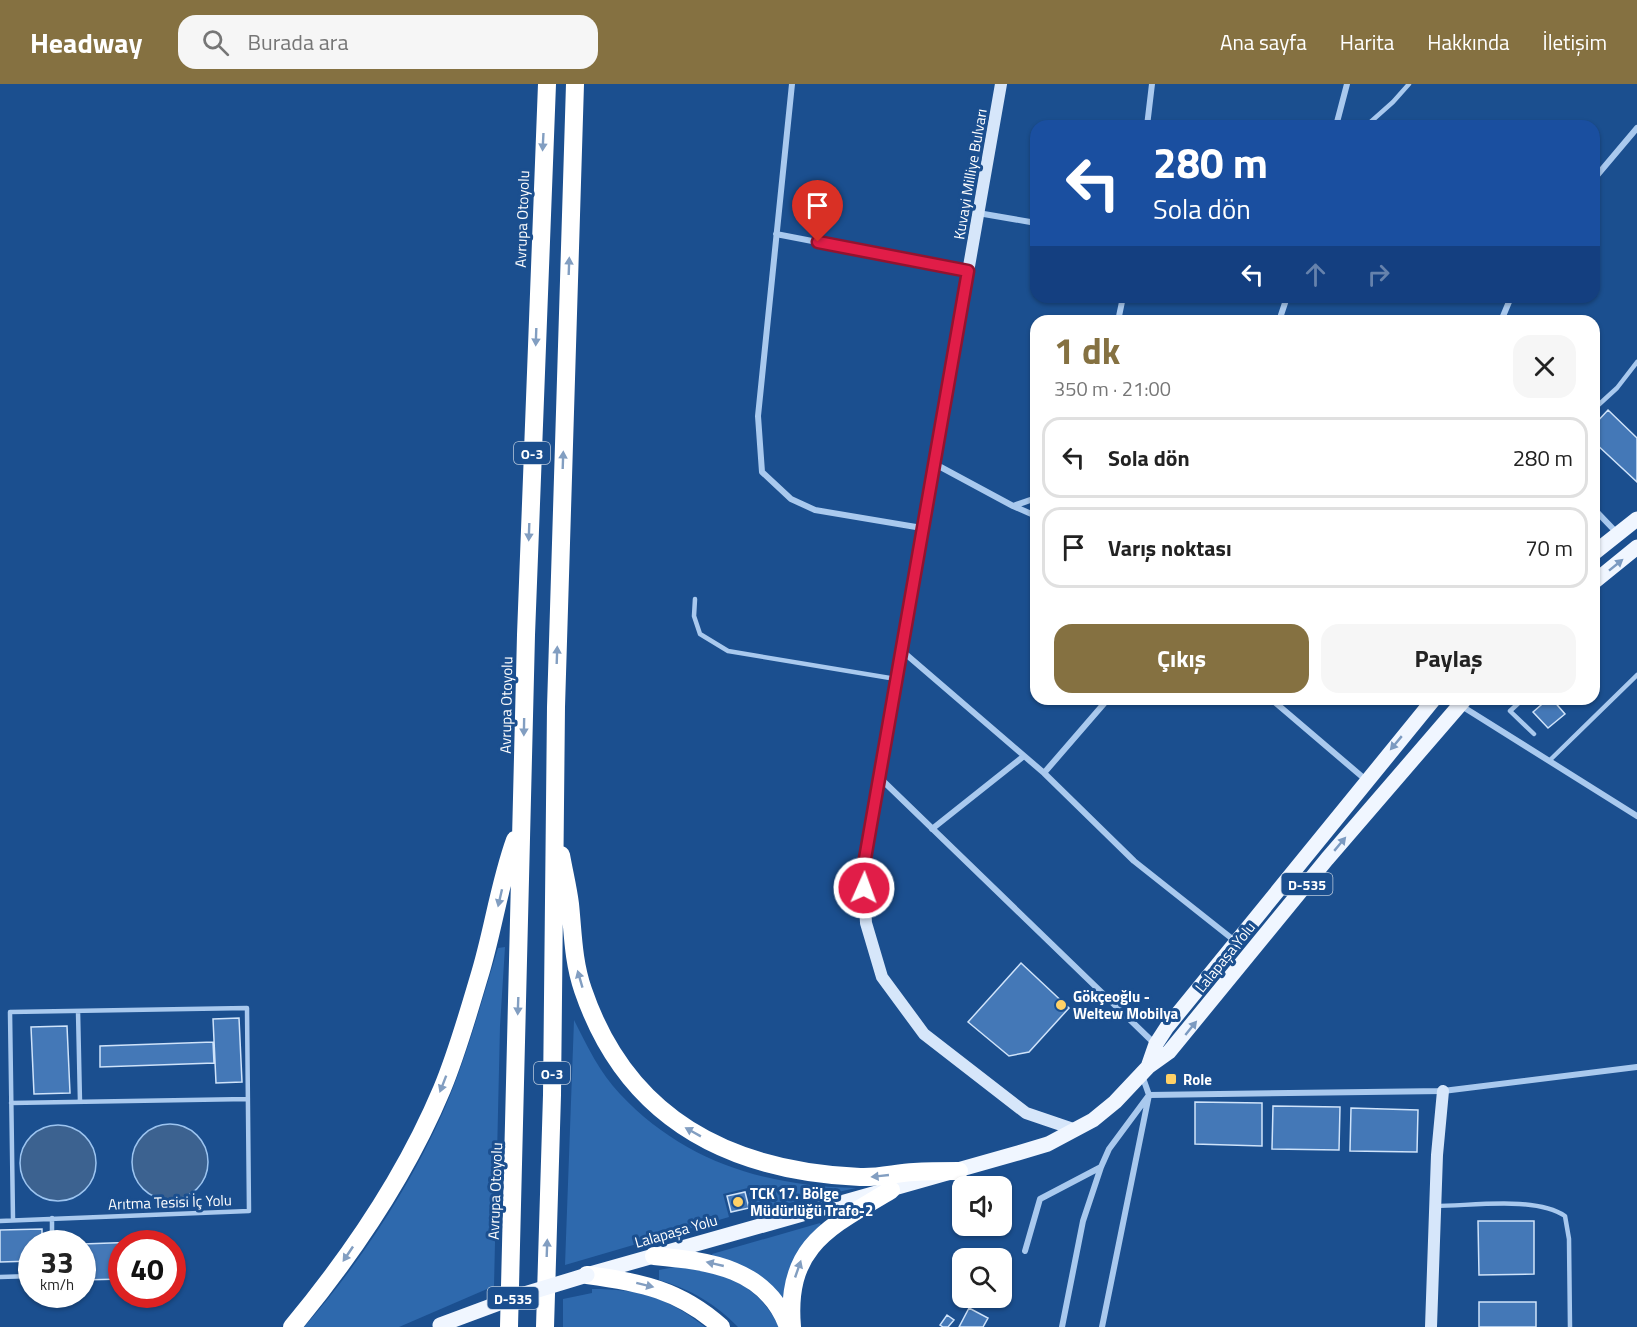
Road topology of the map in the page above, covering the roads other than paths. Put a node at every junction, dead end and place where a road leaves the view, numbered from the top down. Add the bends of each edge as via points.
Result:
1 (547, 84) edge
2 (575, 84) edge
3 (792, 84) edge
4 (1001, 84) edge
5 (1152, 84) edge
6 (1347, 84) edge
7 (1409, 84) edge
8 (1148, 120) edge
9 (1338, 120) edge
10 (1373, 120) edge
11 (1637, 128) edge
12 (1600, 172) edge
13 (978, 213) junction
14 (1030, 222) edge
15 (776, 234) junction
16 (968, 271) junction
17 (1637, 362) edge
18 (1600, 404) edge
19 (933, 463) junction
20 (1030, 500) edge
21 (1014, 506) junction
22 (1030, 513) edge
23 (1600, 515) edge
24 (1637, 519) edge
25 (922, 528) junction
26 (1618, 534) junction
27 (1637, 547) edge
28 (1600, 548) edge
29 (1600, 577) edge
30 (695, 599) dead end
31 (901, 650) junction
32 (1637, 675) edge
33 (896, 679) junction
34 (1103, 705) edge
35 (1278, 705) edge
36 (1429, 705) edge
37 (1460, 705) edge
38 (1467, 705) edge
39 (1516, 705) edge
40 (1534, 734) dead end
41 (1024, 756) junction
42 (1549, 761) junction
43 (1044, 773) junction
44 (879, 777) junction
45 (1366, 780) junction
46 (1637, 816) edge
47 (554, 819) junction
48 (522, 822) junction
49 (933, 829) junction
50 (1235, 941) junction
51 (78, 1011) junction
52 (1156, 1044) junction
53 (1637, 1067) edge
54 (1145, 1071) junction
55 (1443, 1091) junction
56 (1149, 1095) junction
57 (248, 1099) junction
58 (80, 1102) junction
59 (11, 1103) junction
60 (1076, 1130) junction
61 (1101, 1167) junction
62 (959, 1171) junction
63 (891, 1190) junction
64 (1436, 1206) junction
65 (52, 1218) junction
66 (13, 1219) junction
67 (0, 1221) edge
68 (52, 1230) edge
69 (1025, 1251) dead end
70 (654, 1256) junction
71 (587, 1275) junction
72 (18, 1276) edge
73 (0, 1277) edge
74 (438, 1326) edge
75 (292, 1327) edge
76 (509, 1327) edge
77 (545, 1327) edge
78 (721, 1327) edge
79 (790, 1327) edge
80 (1062, 1327) edge
81 (1102, 1327) edge
82 (1431, 1327) edge
83 (1570, 1327) edge

1 -> 48 highway, Avrupa Otoyolu / O-3
47 -> 2 highway, O-3
3 - 15 street
4 - 13 street, Kuvayi Milliye Bulvarı
5 - 8 street
6 - 9 street
7 - 10 lane
11 - 12 street
13 - 14 street
13 - 16 street, Kuvayi Milliye Bulvarı
15 - 16 street
15 - 25 street via 758,416 762,472 791,499 815,510
16 - 19 street, Kuvayi Milliye Bulvarı
17 - 18 lane
19 - 21 street
19 - 25 street, Kuvayi Milliye Bulvarı
20 - 21 street
21 - 22 street
23 - 26 street
24 - 26 main road
25 - 31 street, Kuvayi Milliye Bulvarı
26 - 28 main road
29 -> 27 main road
30 - 33 lane via 694,616 700,634 728,651
31 - 33 street, Kuvayi Milliye Bulvarı
31 - 41 street
32 - 42 lane
33 - 44 street, Kuvayi Milliye Bulvarı
34 - 43 street
35 - 45 street
36 -> 45 main road, Lalapaşa Yolu / D-535
54 -> 37 main road, Lalapaşa Yolu / D-535 via 1185,1036 1327,859
38 - 42 street
39 - 40 lane via 1510,711
41 - 43 street
41 - 49 street
42 - 46 street
43 - 50 street via 1134,861
44 - 49 street
44 - 60 street, Kuvayi Milliye Bulvarı via 863,870 866,923 882,977 924,1034 1026,1113
45 - 50 main road, Lalapaşa Yolu / D-535
62 -> 47 highway via 863,1177 803,1172 722,1147 665,1115 610,1049 583,990
77 -> 47 highway, O-3
48 -> 75 highway via 463,1028 422,1133 375,1214
48 -> 76 highway, Avrupa Otoyolu / O-3
49 - 52 street
50 - 52 main road, Lalapaşa Yolu / D-535
51 - 57 lane, Arıtma Tesisi İç Yolu via 247,1008
51 - 58 lane
51 - 59 lane, Arıtma Tesisi İç Yolu via 10,1012
52 - 54 main road, Lalapaşa Yolu / D-535
53 - 55 street
54 - 56 street
54 - 60 main road, D-535 via 1115,1102
55 - 56 street
55 - 64 street
56 - 61 street via 1109,1149
56 - 81 street
57 - 58 lane
57 - 65 lane, Arıtma Tesisi İç Yolu via 249,1211
58 - 59 lane
59 - 66 lane, Arıtma Tesisi İç Yolu
60 - 62 main road, D-535 via 1048,1144
61 - 69 street via 1040,1199
61 - 80 street via 1083,1221
62 - 63 main road, Lalapaşa Yolu / D-535
63 - 70 main road, Lalapaşa Yolu / D-535
79 -> 63 highway via 794,1284 805,1253 827,1230
64 - 82 street
64 - 83 lane via 1535,1205 1565,1216
65 - 66 lane, Arıtma Tesisi İç Yolu
65 - 68 lane
66 - 67 lane, Arıtma Tesisi İç Yolu
70 - 71 main road, Lalapaşa Yolu / D-535
79 -> 70 highway via 761,1286 741,1272 705,1262
71 - 74 main road, Lalapaşa Yolu / D-535, bridge
71 -> 78 highway via 667,1291
72 - 73 lane

